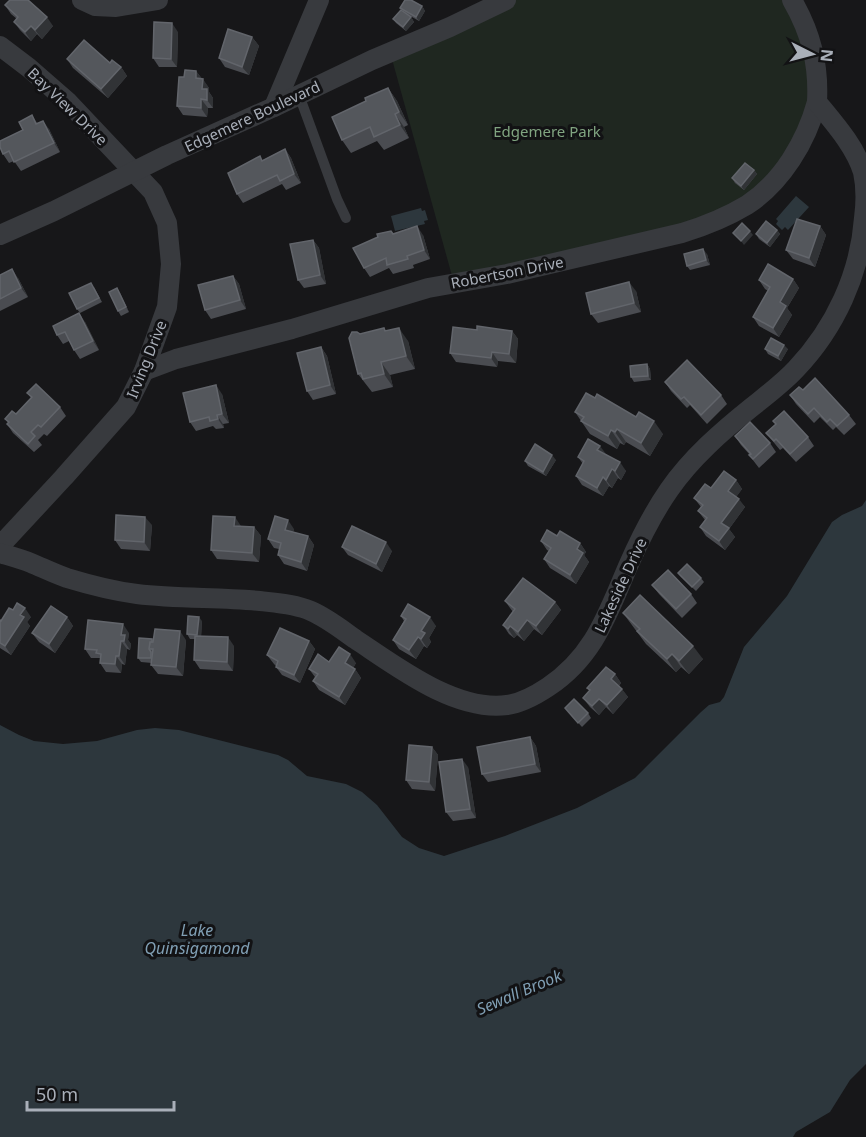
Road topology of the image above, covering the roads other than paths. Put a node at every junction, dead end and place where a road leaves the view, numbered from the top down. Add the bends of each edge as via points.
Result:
1 (82, 0) edge
2 (158, 0) edge
3 (319, 0) edge
4 (506, 0) edge
5 (792, 0) edge
6 (0, 46) edge
7 (299, 95) junction
8 (817, 102) junction
9 (274, 107) junction
10 (132, 171) junction
11 (865, 176) edge
12 (866, 204) edge
13 (346, 218) dead end
14 (0, 235) edge
15 (144, 371) junction
16 (0, 546) edge
17 (0, 553) edge

1 - 2 street via 95,6 116,7
3 - 9 street
4 - 7 street, Edgemere Boulevard
5 - 8 street, Robertson Drive via 816,60
6 - 10 street, Bay View Drive via 68,102
7 - 9 street, Edgemere Boulevard
7 - 13 lane
8 - 11 street via 846,139
8 - 15 street, Robertson Drive via 799,146 779,176 747,204 704,226 530,269 428,288
9 - 10 street, Edgemere Boulevard
10 - 14 street, Edgemere Boulevard
10 - 15 street, Irving Drive via 153,192 167,223 171,264 167,307
11 - 12 street, Lakeside Drive
12 - 17 street, Lakeside Drive via 856,264 833,320 797,369 688,466 656,511 588,648 558,681 525,700 490,705 454,697 407,673 308,610 238,599 115,591
15 - 16 street, Irving Drive via 126,407

